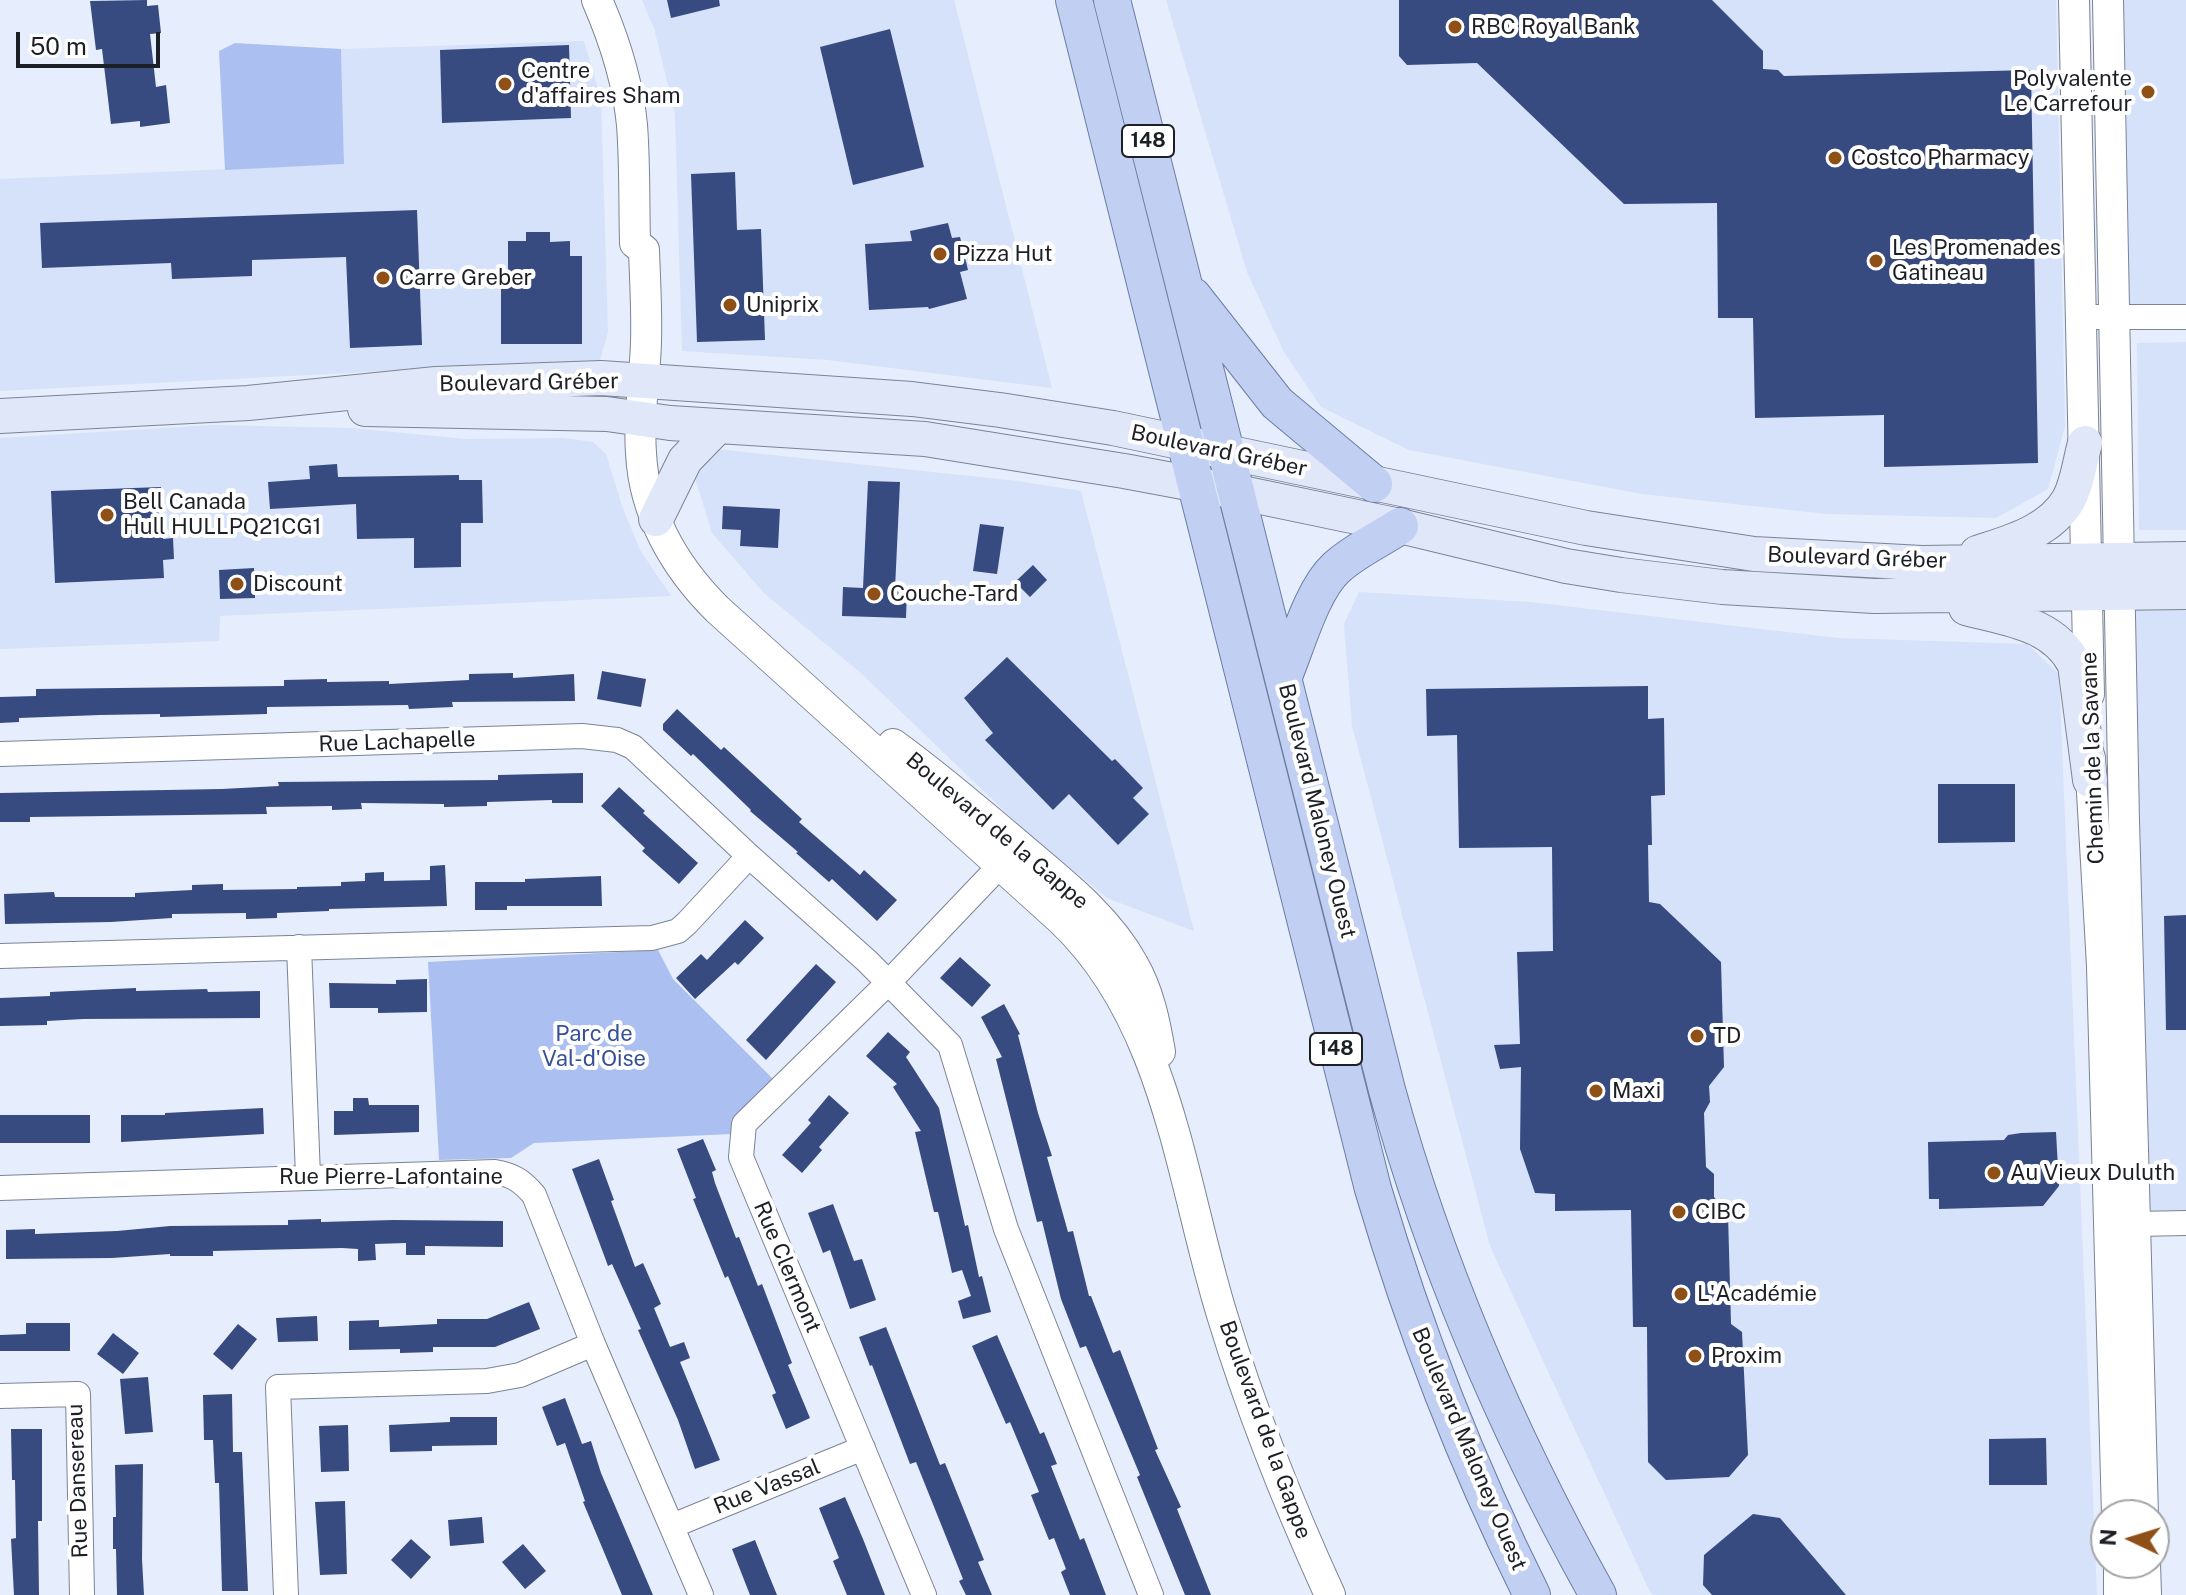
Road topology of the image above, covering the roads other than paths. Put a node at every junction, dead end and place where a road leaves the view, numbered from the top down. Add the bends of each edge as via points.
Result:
1 (597, 0) edge
2 (1074, 0) edge
3 (1112, 0) edge
4 (2074, 0) edge
5 (2108, 0) edge
6 (1183, 283) junction
7 (2081, 317) junction
8 (2116, 317) junction
9 (2186, 317) edge
10 (643, 382) junction
11 (248, 403) junction
12 (0, 416) edge
13 (642, 418) junction
14 (718, 426) junction
15 (1185, 443) junction
16 (2085, 443) junction
17 (1227, 452) junction
18 (1194, 484) junction
19 (1374, 484) junction
20 (1237, 492) junction
21 (656, 519) junction
22 (1400, 526) junction
23 (2186, 559) edge
24 (1948, 563) junction
25 (2104, 577) junction
26 (2186, 592) edge
27 (1923, 596) junction
28 (1284, 676) junction
29 (0, 754) edge
30 (2090, 780) junction
31 (1009, 855) junction
32 (749, 856) junction
33 (299, 947) junction
34 (0, 956) edge
35 (889, 982) junction
36 (308, 1176) junction
37 (0, 1188) edge
38 (2186, 1223) edge
39 (2122, 1224) junction
40 (593, 1344) junction
41 (0, 1396) edge
42 (863, 1448) junction
43 (2117, 1499) edge
44 (2142, 1499) edge
45 (672, 1526) junction
46 (82, 1595) edge
47 (286, 1595) edge
48 (701, 1595) edge
49 (924, 1595) edge
50 (1151, 1595) edge
51 (1330, 1595) edge
52 (1532, 1595) edge
53 (1598, 1595) edge

1 - 10 street, Boulevard de la Gappe via 631,122 635,243 644,250
2 - 15 main road, Boulevard Maloney Ouest / 148
3 - 6 main road, Boulevard Maloney Ouest / 148
4 - 7 street, Chemin de la Savane
5 - 8 street, Chemin de la Savane
6 - 17 main road, Boulevard Maloney Ouest / 148
6 - 19 main road via 1277,403
7 - 8 street
7 - 16 street, Chemin de la Savane
8 - 9 street
8 - 25 street, Chemin de la Savane
10 - 11 main road, Boulevard Gréber via 590,377 436,384
10 - 13 street, Boulevard de la Gappe
10 - 15 main road, Boulevard Gréber via 947,403
11 - 12 main road, Boulevard Gréber
11 - 13 main road, Boulevard Gréber
13 - 14 main road, Boulevard Gréber
13 - 21 street, Boulevard de la Gappe via 641,456
14 - 18 main road, Boulevard Gréber via 925,439
14 - 21 main road via 685,460
15 - 17 main road, Boulevard Gréber
15 - 18 main road, Boulevard Maloney Ouest / 148
16 - 24 main road via 2068,499 2045,525
16 - 25 street, Chemin de la Savane
17 - 19 main road, Boulevard Gréber
17 - 20 main road, Boulevard Maloney Ouest / 148
18 - 20 main road, Boulevard Gréber
18 - 52 main road, Boulevard Maloney Ouest / 148 via 1380,1212 1445,1398
19 - 24 main road, Boulevard Gréber via 1586,528 1739,552
20 - 22 main road, Boulevard Gréber
20 - 28 main road, Boulevard Maloney Ouest / 148
21 - 31 street, Boulevard de la Gappe via 681,568 717,609
22 - 27 main road, Boulevard Gréber via 1621,575 1827,595
22 - 28 main road via 1325,579
23 - 25 main road, Boulevard Gréber
24 - 25 main road, Boulevard Gréber
25 - 26 main road, Boulevard Gréber
25 - 27 main road, Boulevard Gréber
25 - 30 street, Chemin de la Savane
25 - 39 street, Chemin de la Savane
27 - 30 main road via 2027,624 2068,651 2075,665
28 - 53 main road, Boulevard Maloney Ouest / 148 via 1387,1090 1433,1239 1499,1403
29 - 32 street, Rue Lachapelle via 600,736 633,747
30 - 39 street, Chemin de la Savane
31 - 35 street, Rue Clermont
31 - 51 street, Boulevard de la Gappe via 1092,911 1132,961 1151,1006 1171,1124 1224,1322
32 - 33 street via 687,923 665,936
32 - 35 street, Rue Lachapelle
33 - 34 street
33 - 36 street
35 - 42 street, Rue Clermont via 744,1124 740,1147
35 - 50 street via 950,1045 1006,1229
36 - 37 street, Rue Pierre-Lafontaine
36 - 40 street, Rue Pierre-Lafontaine via 511,1174 534,1195
38 - 39 street
39 - 43 street, Chemin de la Savane
39 - 44 street, Chemin de la Savane
40 - 45 street, Rue Pierre-Lafontaine
40 - 47 street via 520,1375 487,1381 278,1387
41 - 46 street, Rue Dansereau via 78,1394
42 - 45 street, Rue Vassal
42 - 49 street, Rue Clermont
45 - 48 street, Rue Pierre-Lafontaine

